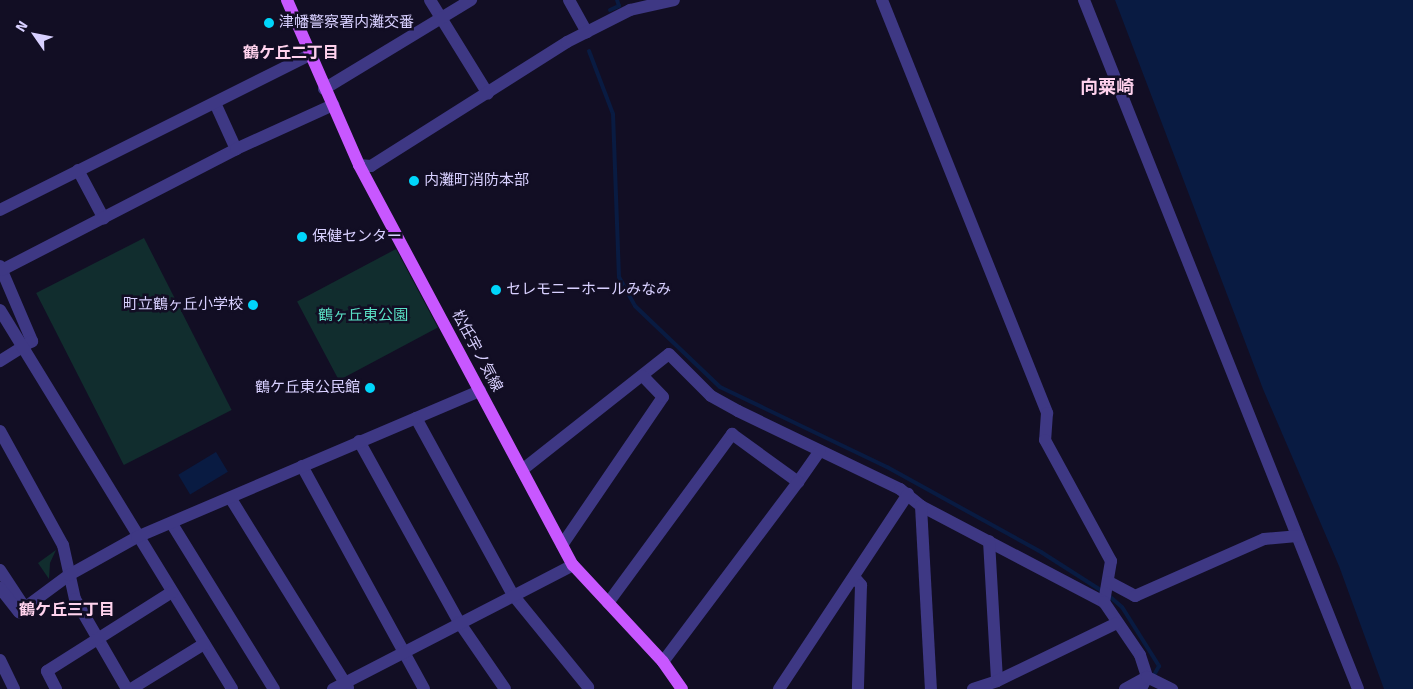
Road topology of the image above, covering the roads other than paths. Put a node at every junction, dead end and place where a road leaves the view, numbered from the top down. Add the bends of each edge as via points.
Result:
1 (430, 0) edge
2 (471, 0) edge
3 (569, 0) edge
4 (674, 0) edge
5 (882, 0) edge
6 (1084, 0) edge
7 (289, 1) edge
8 (441, 18) junction
9 (587, 32) junction
10 (310, 56) junction
11 (324, 89) junction
12 (488, 94) junction
13 (215, 103) junction
14 (333, 105) junction
15 (236, 149) junction
16 (359, 165) junction
17 (78, 170) junction
18 (0, 210) edge
19 (104, 219) junction
20 (1, 268) edge
21 (0, 310) edge
22 (22, 348) junction
23 (0, 361) edge
24 (643, 376) junction
25 (480, 392) junction
26 (745, 415) junction
27 (416, 418) junction
28 (0, 431) edge
29 (732, 434) junction
30 (359, 441) junction
31 (820, 452) junction
32 (302, 466) junction
33 (522, 470) junction
34 (798, 482) junction
35 (908, 494) junction
36 (230, 500) junction
37 (920, 506) junction
38 (172, 524) junction
39 (1297, 536) junction
40 (137, 537) junction
41 (989, 542) junction
42 (562, 545) junction
43 (573, 565) junction
44 (0, 570) edge
45 (68, 575) junction
46 (854, 576) junction
47 (0, 588) edge
48 (172, 592) junction
49 (1107, 593) junction
50 (512, 595) junction
51 (608, 603) junction
52 (25, 608) junction
53 (459, 622) junction
54 (1117, 623) junction
55 (97, 640) junction
56 (204, 644) junction
57 (404, 651) junction
58 (0, 660) edge
59 (663, 662) junction
60 (997, 681) junction
61 (1149, 682) edge
62 (347, 686) edge
63 (587, 688) edge
64 (14, 689) edge
65 (56, 689) edge
66 (129, 689) edge
67 (232, 689) edge
68 (274, 689) edge
69 (332, 689) edge
70 (424, 689) edge
71 (505, 689) edge
72 (682, 689) edge
73 (781, 689) edge
74 (858, 689) edge
75 (931, 689) edge
76 (973, 689) edge
77 (1125, 689) edge
78 (1172, 689) edge
79 (1358, 689) edge

1 - 8 street
2 - 8 street
3 - 9 street
4 - 9 street via 630,10
5 - 49 street via 1047,413 1045,440 1111,561
6 - 39 street
7 - 10 main road, 松任宇ノ気線
8 - 11 street
8 - 12 street
9 - 12 street
10 - 11 main road, 松任宇ノ気線
10 - 13 street
11 - 14 main road, 松任宇ノ気線
12 - 16 street via 371,166
13 - 15 street
13 - 17 street
14 - 15 street
14 - 16 main road, 松任宇ノ気線
15 - 19 street
16 - 25 main road, 松任宇ノ気線
17 - 18 street
17 - 19 street
19 - 20 street
20 - 22 street via 32,341
21 - 22 street
22 - 23 street
22 - 40 street
24 - 26 street via 669,354 712,396
24 - 33 street
24 - 42 street via 663,397
25 - 27 street
25 - 33 main road, 松任宇ノ気線
26 - 29 street
26 - 31 street
27 - 30 street
27 - 50 street
28 - 45 street via 63,545
29 - 34 street
29 - 51 street
30 - 32 street
30 - 53 street
31 - 34 street
31 - 35 street
32 - 36 street
32 - 57 street
33 - 42 main road, 松任宇ノ気線
34 - 59 street
35 - 37 street
35 - 46 street
36 - 38 street
36 - 62 street
37 - 41 street
37 - 75 street
38 - 40 street
38 - 68 street
39 - 49 street via 1264,539 1135,596
39 - 79 street
40 - 45 street
40 - 48 street
41 - 49 street
41 - 60 street
42 - 43 main road, 松任宇ノ気線
43 - 50 street
43 - 51 main road, 松任宇ノ気線
44 - 52 street
45 - 52 street
45 - 55 street via 75,599
46 - 73 street
46 - 74 street via 861,585
47 - 52 street via 19,612
48 - 55 street
48 - 56 street
49 - 54 street
50 - 53 street
50 - 63 street
51 - 59 main road, 松任宇ノ気線
53 - 57 street
53 - 71 street
54 - 60 street
54 - 61 street via 1140,655
55 - 65 street via 47,671
55 - 66 street
56 - 66 street
56 - 67 street
57 - 62 street
57 - 70 street
58 - 64 street
59 - 72 main road, 松任宇ノ気線
60 - 76 street
61 - 77 street
61 - 78 street
62 - 69 street

